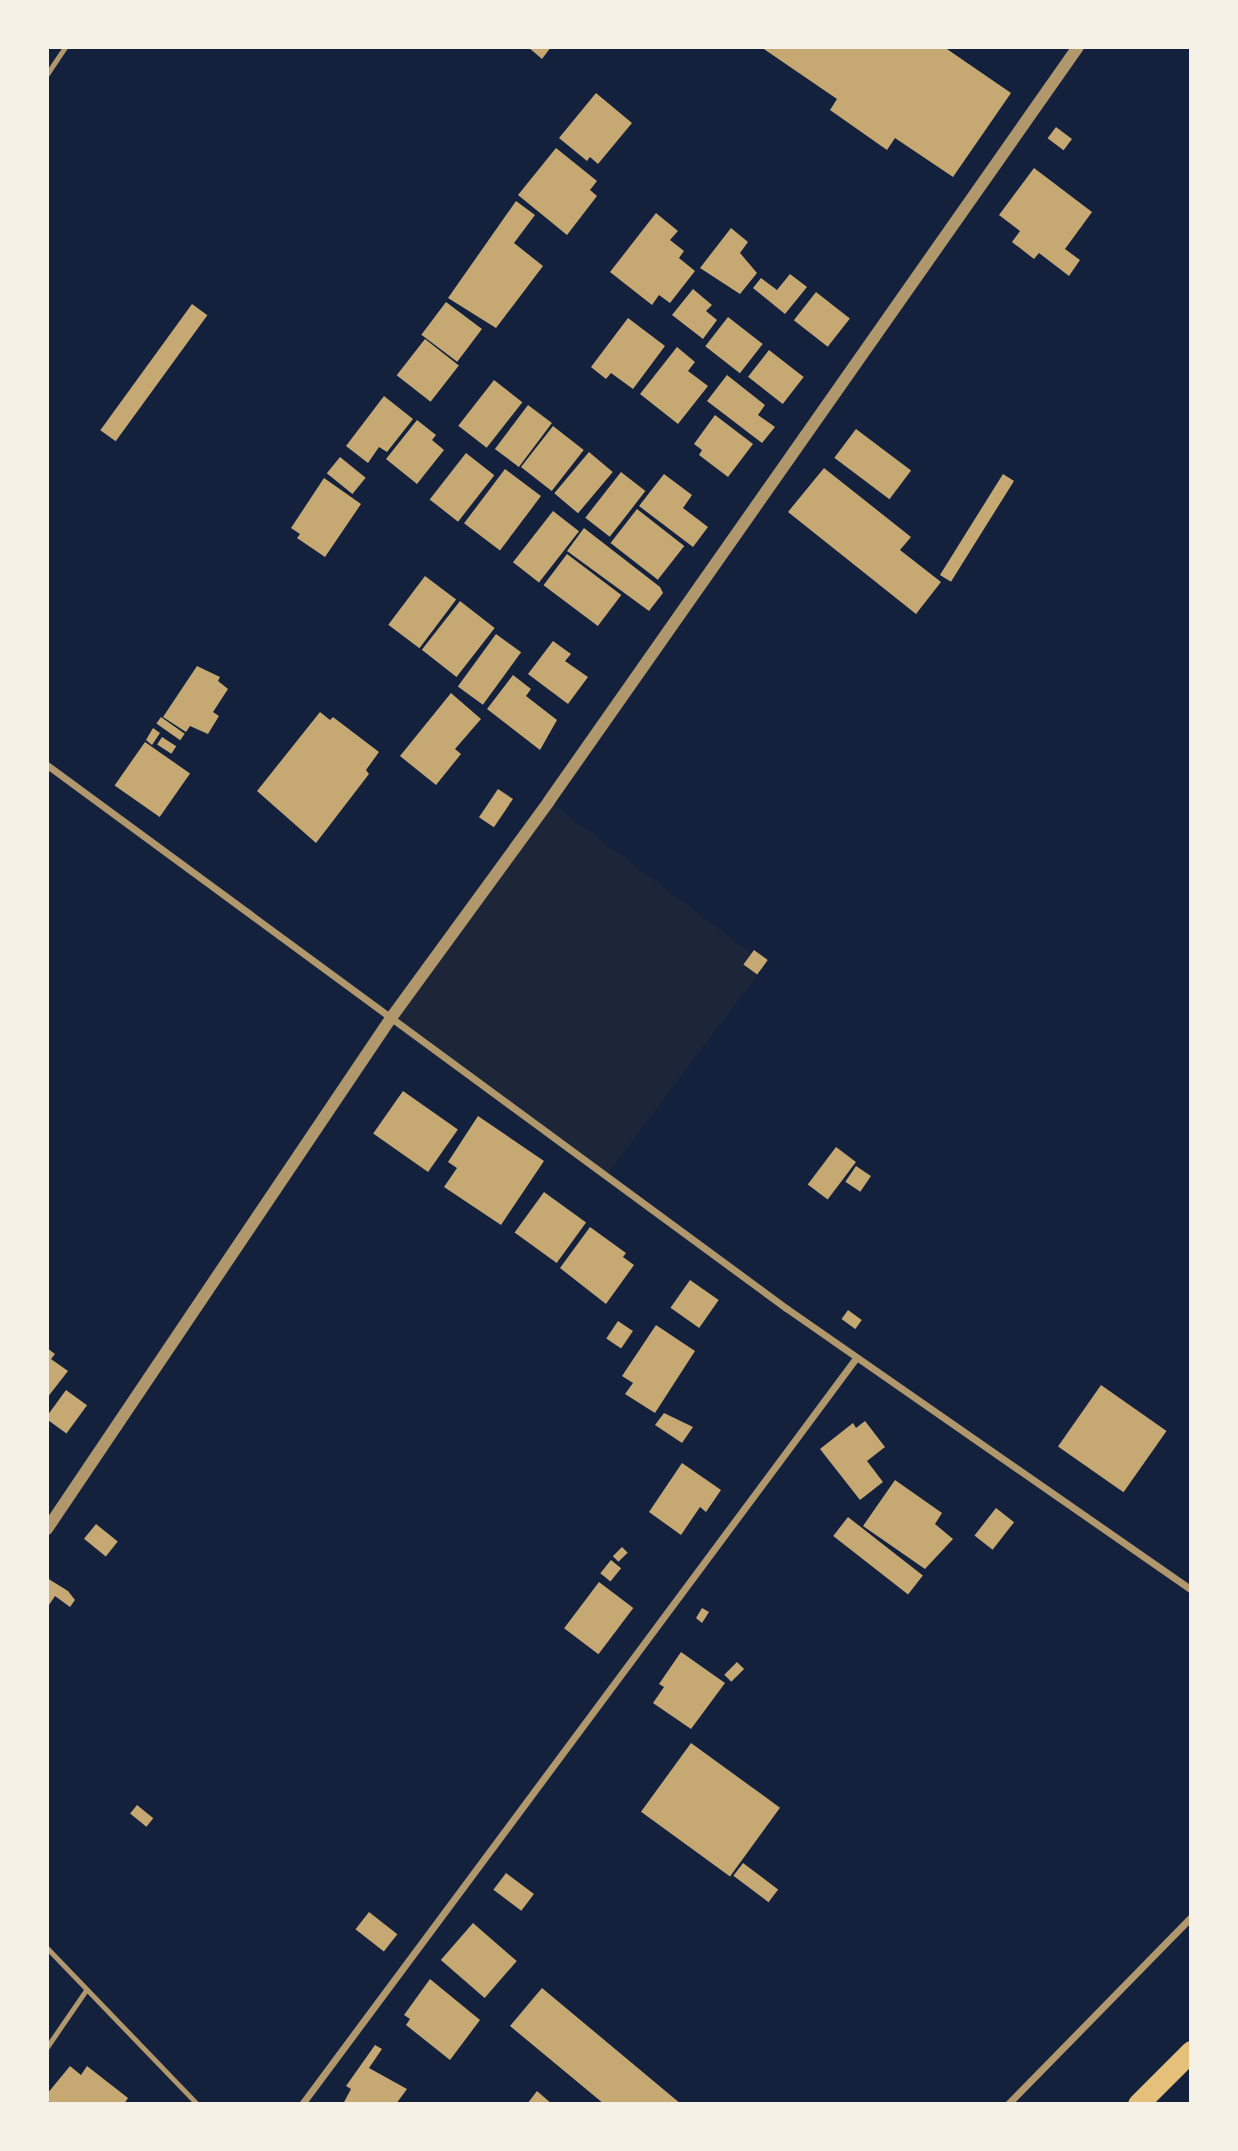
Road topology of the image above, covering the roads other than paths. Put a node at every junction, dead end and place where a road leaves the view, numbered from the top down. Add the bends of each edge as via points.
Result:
1 (65, 47) edge
2 (1078, 47) edge
3 (47, 74) edge
4 (47, 765) edge
5 (391, 1018) junction
6 (856, 1358) junction
7 (47, 1530) edge
8 (1191, 1589) edge
9 (1191, 1917) edge
10 (47, 1948) edge
11 (86, 1990) junction
12 (47, 2047) edge
13 (1191, 2051) edge
14 (197, 2104) edge
15 (302, 2104) edge
16 (1007, 2104) edge
17 (1138, 2104) edge

1 - 3 lane
2 - 5 street via 550,801
4 - 5 street
5 - 6 street
5 - 7 street
6 - 8 street
6 - 15 street
9 - 16 street
10 - 11 lane
11 - 12 lane
11 - 14 lane
13 - 17 highway

